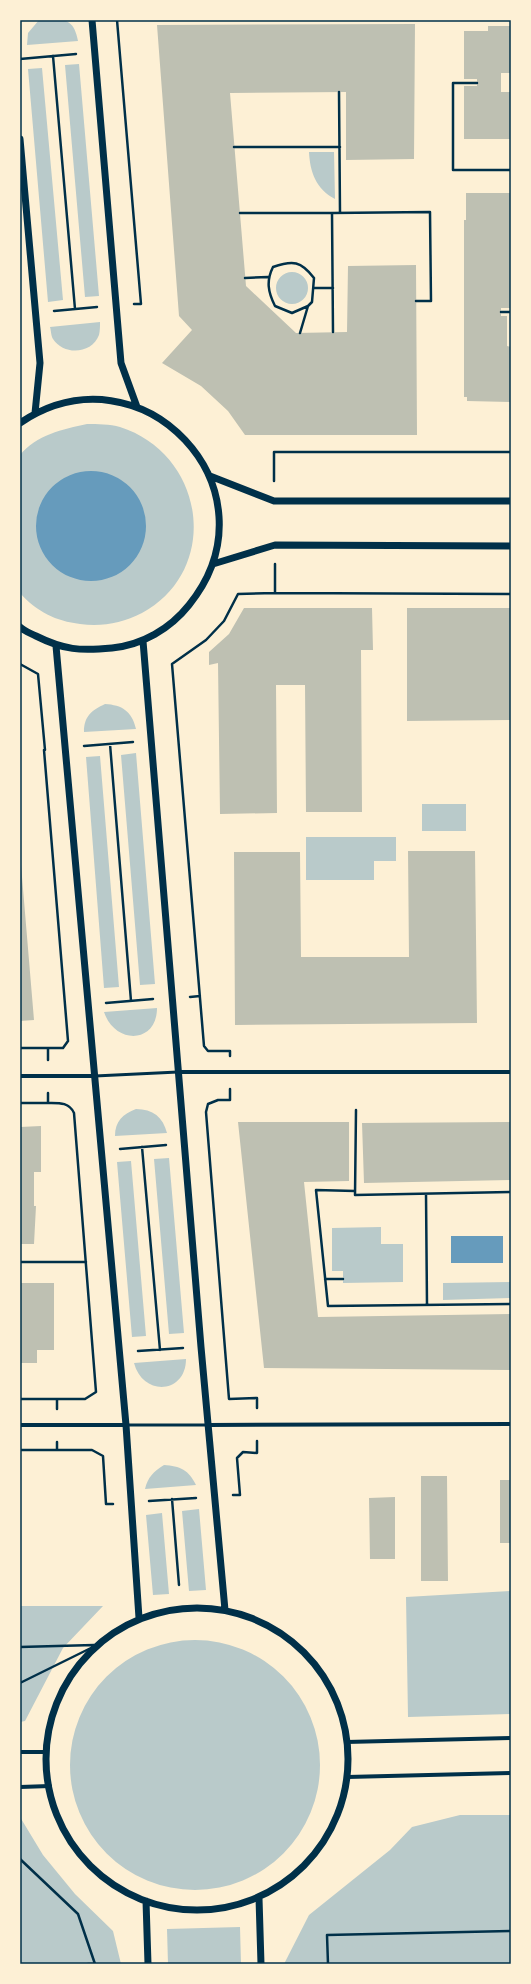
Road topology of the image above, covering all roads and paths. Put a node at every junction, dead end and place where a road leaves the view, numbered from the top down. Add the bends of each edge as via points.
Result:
1 (92, 20) edge
2 (120, 51) dead end
3 (95, 53) junction
4 (53, 56) junction
5 (20, 59) edge
6 (477, 83) dead end
7 (339, 92) dead end
8 (20, 139) edge
9 (234, 147) dead end
10 (340, 147) junction
11 (511, 170) edge
12 (240, 213) dead end
13 (332, 213) junction
14 (340, 213) junction
15 (268, 277) junction
16 (245, 278) dead end
17 (314, 288) junction
18 (333, 288) junction
19 (416, 301) dead end
20 (308, 306) junction
21 (75, 309) dead end
22 (502, 312) dead end
23 (511, 312) edge
24 (333, 332) dead end
25 (300, 333) dead end
26 (137, 407) junction
27 (35, 412) junction
28 (20, 423) edge
29 (511, 452) edge
30 (210, 476) junction
31 (511, 500) edge
32 (274, 501) junction
33 (275, 545) junction
34 (511, 546) edge
35 (213, 564) junction
36 (275, 593) junction
37 (511, 594) edge
38 (20, 627) edge
39 (143, 641) junction
40 (56, 646) junction
41 (20, 664) edge
42 (38, 674) dead end
43 (110, 744) dead end
44 (44, 750) dead end
45 (200, 996) junction
46 (172, 998) junction
47 (131, 1001) junction
48 (88, 1005) junction
49 (66, 1006) junction
50 (20, 1048) edge
51 (48, 1048) junction
52 (178, 1072) junction
53 (230, 1072) junction
54 (511, 1072) edge
55 (20, 1076) edge
56 (48, 1076) junction
57 (95, 1076) junction
58 (20, 1102) edge
59 (48, 1102) junction
60 (356, 1110) dead end
61 (209, 1143) junction
62 (184, 1144) junction
63 (142, 1147) junction
64 (101, 1150) junction
65 (355, 1191) junction
66 (511, 1192) edge
67 (426, 1194) junction
68 (20, 1262) edge
69 (86, 1262) junction
70 (325, 1279) junction
71 (343, 1279) dead end
72 (511, 1304) edge
73 (427, 1305) junction
74 (226, 1345) junction
75 (201, 1347) junction
76 (160, 1350) junction
77 (119, 1352) junction
78 (93, 1354) junction
79 (57, 1398) dead end
80 (230, 1398) dead end
81 (511, 1424) edge
82 (20, 1425) edge
83 (126, 1425) junction
84 (208, 1425) junction
85 (20, 1450) edge
86 (57, 1450) dead end
87 (172, 1499) dead end
88 (179, 1585) dead end
89 (225, 1610) junction
90 (139, 1618) junction
91 (97, 1645) junction
92 (20, 1647) edge
93 (20, 1683) edge
94 (511, 1738) edge
95 (346, 1742) junction
96 (20, 1752) edge
97 (45, 1752) junction
98 (511, 1773) edge
99 (347, 1777) junction
100 (50, 1786) junction
101 (20, 1787) edge
102 (20, 1859) edge
103 (259, 1898) junction
104 (146, 1901) junction
105 (511, 1931) edge
106 (88, 1964) edge
107 (95, 1964) edge
108 (148, 1964) edge
109 (261, 1964) edge
110 (328, 1964) edge

1 - 3 street
2 - 3 path
3 - 4 path
3 - 26 street via 121,363
4 - 5 path
4 - 21 path
6 - 11 path via 453,83 453,170
7 - 10 path
8 - 27 street via 40,363
9 - 10 path
10 - 14 path
12 - 13 path
13 - 14 path
13 - 18 path
14 - 19 path via 430,212 430,301
15 - 16 path
15 - 17 path via 273,267 289,261 306,267 314,278
15 - 20 path via 269,294 275,306 292,313
17 - 18 path
17 - 20 path via 312,302
18 - 24 path
20 - 25 path
22 - 23 path
26 - 27 street via 103,399 66,402
26 - 30 street via 168,424 191,446
27 - 28 street
29 - 32 path via 274,452
30 - 32 street
30 - 35 street via 217,502 218,536
31 - 32 street
33 - 34 street
33 - 35 street
33 - 36 path
35 - 39 street via 200,591 180,616
36 - 37 path
36 - 45 path via 238,594 224,621 206,640 172,664
38 - 40 street
39 - 40 street via 123,647 88,650
39 - 46 street
40 - 48 street
41 - 42 path
43 - 47 path
44 - 49 path
45 - 46 path
45 - 53 path via 204,1046 208,1051 230,1051
46 - 47 path
46 - 52 street
47 - 48 path
48 - 49 path
48 - 57 street
49 - 51 path via 68,1041 63,1048
50 - 51 path
51 - 56 path
52 - 53 street
52 - 57 lane
52 - 62 street
53 - 54 street
53 - 61 path via 230,1100 218,1100 208,1104 206,1112
55 - 56 street
56 - 57 street
56 - 59 path
57 - 64 street
58 - 59 path
59 - 69 path via 63,1103 71,1107 74,1113
60 - 65 path
61 - 62 path
61 - 74 path
62 - 63 path
62 - 75 street
63 - 64 path
63 - 76 path
64 - 77 street
65 - 67 path via 355,1195
65 - 70 path via 316,1190
66 - 67 path
67 - 73 path
68 - 69 path
69 - 78 path
70 - 71 path
70 - 73 path via 328,1306
72 - 73 path
74 - 75 path
74 - 80 path
75 - 76 path
75 - 84 street
76 - 77 path
77 - 78 path
77 - 83 street
78 - 79 path via 96,1392 85,1398
81 - 84 street
82 - 83 street
83 - 84 lane
83 - 90 street
84 - 89 street
85 - 86 path
87 - 88 path
89 - 90 street via 194,1607
89 - 95 street via 274,1628 314,1662 340,1707
90 - 91 street
91 - 92 path
91 - 93 path
91 - 97 street via 68,1679 50,1720
94 - 95 street
95 - 99 street via 350,1758
96 - 97 street
97 - 100 street
98 - 99 street
99 - 103 street via 343,1802 325,1841 296,1874
100 - 101 street
100 - 104 street via 54,1809 75,1849 106,1880
102 - 107 path via 78,1914
103 - 104 street via 222,1909 183,1910
103 - 109 street
104 - 108 street
105 - 110 path via 327,1936
106 - 107 path

